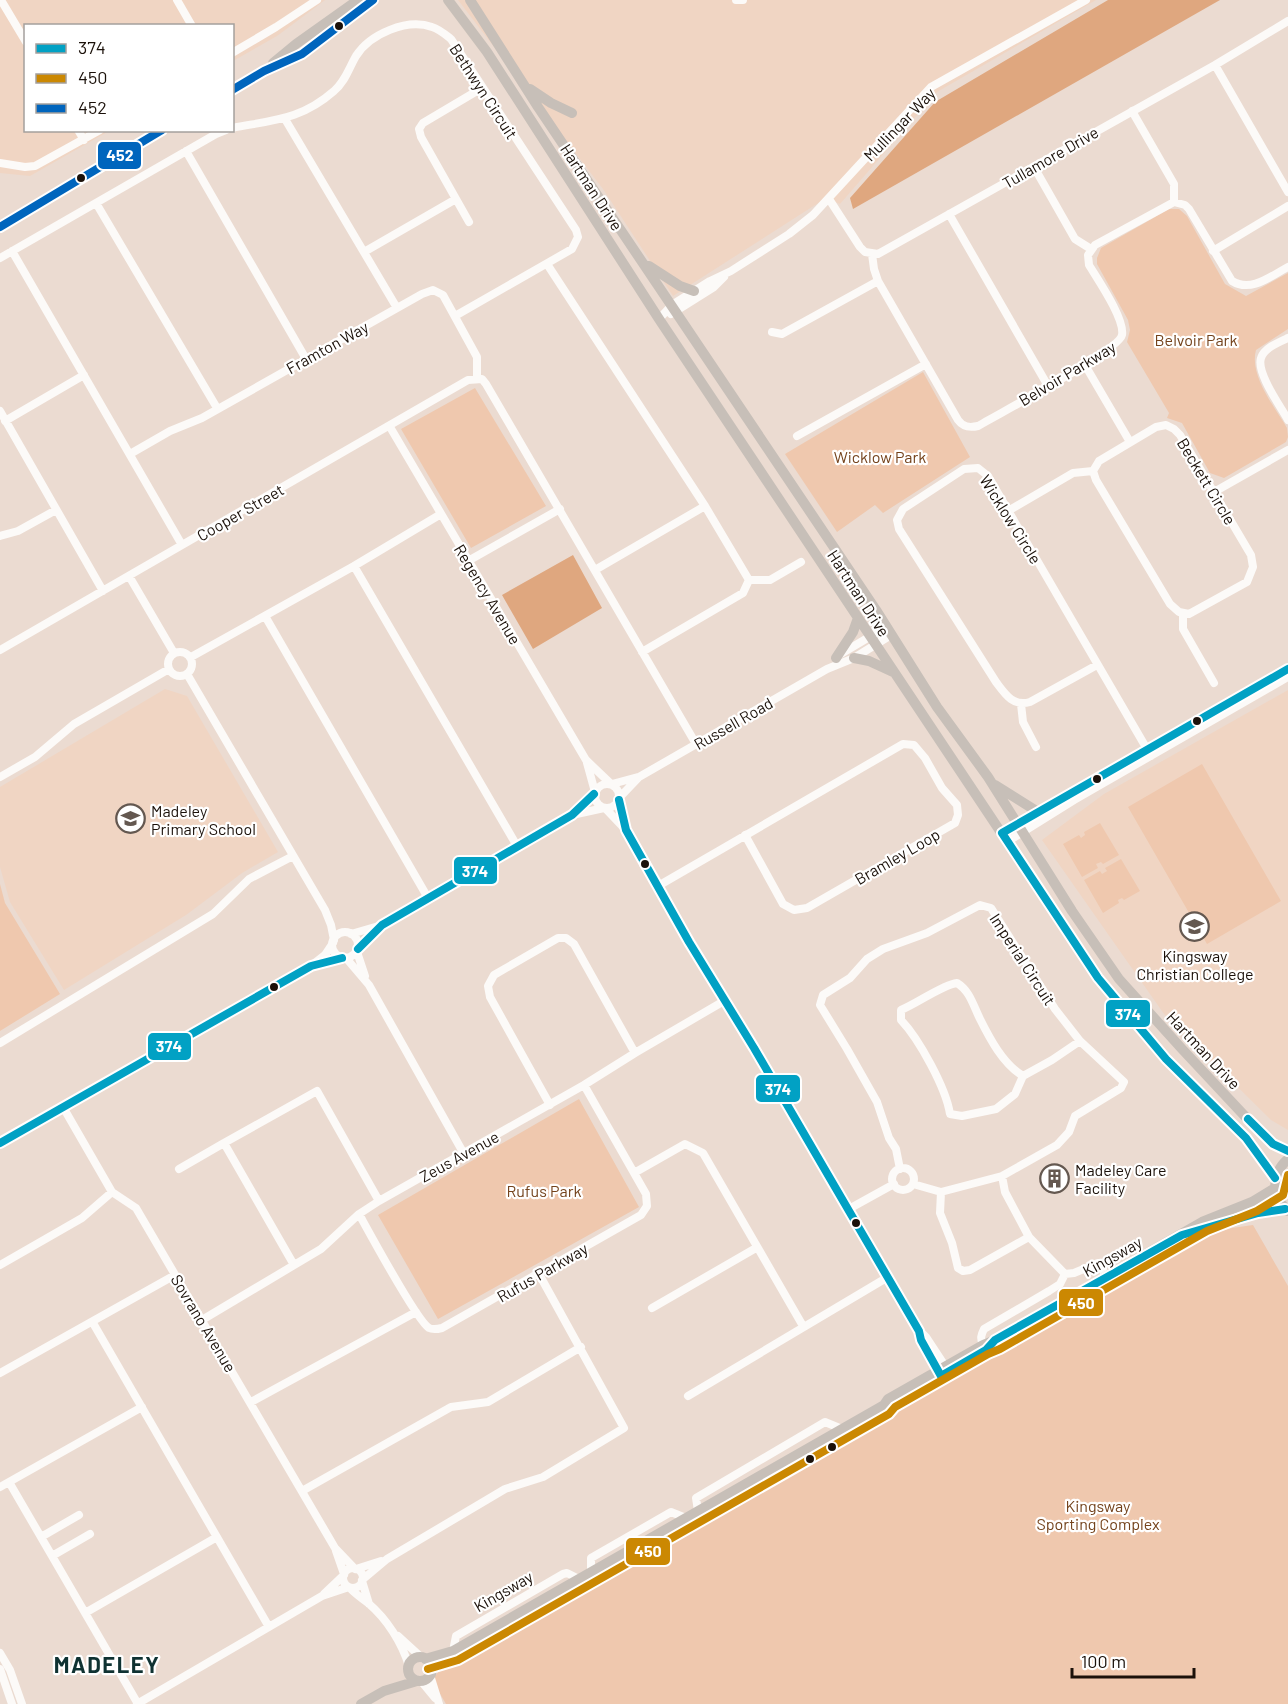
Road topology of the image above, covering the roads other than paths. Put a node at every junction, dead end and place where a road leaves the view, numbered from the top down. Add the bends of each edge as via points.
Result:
1 (1, 0) edge
2 (177, 0) edge
3 (317, 0) edge
4 (358, 0) edge
5 (373, 0) edge
6 (448, 0) edge
7 (470, 0) edge
8 (736, 0) edge
9 (743, 0) edge
10 (1086, 0) edge
11 (1288, 21) edge
12 (191, 24) edge
13 (24, 39) edge
14 (234, 52) edge
15 (1215, 65) junction
16 (264, 71) junction
17 (527, 87) junction
18 (482, 88) junction
19 (234, 89) edge
20 (1132, 111) junction
21 (572, 113) dead end
22 (285, 119) junction
23 (234, 128) edge
24 (79, 132) edge
25 (97, 132) edge
26 (160, 132) edge
27 (222, 132) edge
28 (84, 140) junction
29 (186, 151) junction
30 (0, 163) edge
31 (1034, 167) junction
32 (1288, 192) edge
33 (456, 199) junction
34 (830, 199) junction
35 (1174, 201) junction
36 (96, 203) junction
37 (1288, 206) edge
38 (949, 214) junction
39 (470, 222) dead end
40 (0, 226) edge
41 (1091, 249) junction
42 (12, 251) junction
43 (1213, 251) junction
44 (364, 252) junction
45 (872, 254) junction
46 (0, 258) edge
47 (643, 263) junction
48 (547, 264) junction
49 (1288, 267) edge
50 (730, 271) junction
51 (878, 281) junction
52 (694, 291) junction
53 (397, 308) junction
54 (674, 308) junction
55 (455, 316) junction
56 (659, 319) junction
57 (772, 332) dead end
58 (1288, 338) edge
59 (306, 359) junction
60 (926, 364) junction
61 (1085, 365) junction
62 (84, 375) junction
63 (479, 379) junction
64 (1048, 386) junction
65 (217, 408) junction
66 (0, 411) edge
67 (1288, 420) edge
68 (5, 421) junction
69 (390, 427) junction
70 (797, 436) dead end
71 (1130, 442) junction
72 (1288, 450) edge
73 (130, 454) junction
74 (1093, 471) junction
75 (1215, 492) junction
76 (705, 506) junction
77 (560, 509) junction
78 (56, 510) junction
79 (1008, 511) junction
80 (441, 514) junction
81 (0, 536) edge
82 (182, 545) junction
83 (468, 561) junction
84 (801, 562) dead end
85 (354, 566) junction
86 (595, 570) junction
87 (129, 576) junction
88 (749, 580) junction
89 (103, 591) junction
90 (1183, 614) junction
91 (265, 616) junction
92 (858, 618) junction
93 (888, 631) junction
94 (873, 640) junction
95 (0, 650) edge
96 (642, 652) junction
97 (174, 653) junction
98 (191, 657) junction
99 (836, 658) junction
100 (854, 658) junction
101 (1097, 665) junction
102 (169, 669) junction
103 (827, 669) junction
104 (1288, 669) edge
105 (893, 672) junction
106 (187, 674) junction
107 (1288, 677) edge
108 (1214, 683) dead end
109 (1021, 704) junction
110 (696, 744) junction
111 (1036, 747) dead end
112 (1149, 752) junction
113 (586, 760) junction
114 (0, 777) edge
115 (639, 777) junction
116 (992, 783) junction
117 (611, 784) junction
118 (595, 793) junction
119 (619, 799) junction
120 (604, 808) junction
121 (1038, 812) junction
122 (572, 815) junction
123 (1020, 829) junction
124 (626, 830) junction
125 (745, 835) junction
126 (1005, 838) junction
127 (517, 846) junction
128 (293, 856) junction
129 (658, 886) junction
130 (428, 898) junction
131 (325, 910) junction
132 (382, 925) junction
133 (349, 933) junction
134 (333, 941) junction
135 (357, 950) junction
136 (344, 958) junction
137 (311, 966) junction
138 (369, 985) junction
139 (724, 1001) junction
140 (1080, 1041) junction
141 (0, 1042) edge
142 (635, 1053) junction
143 (1023, 1076) junction
144 (584, 1085) junction
145 (550, 1105) junction
146 (63, 1107) junction
147 (2, 1138) edge
148 (224, 1143) junction
149 (1288, 1151) edge
150 (464, 1154) junction
151 (1288, 1159) edge
152 (179, 1169) dead end
153 (900, 1169) junction
154 (634, 1173) junction
155 (1002, 1176) junction
156 (1275, 1183) junction
157 (894, 1184) junction
158 (913, 1184) junction
159 (112, 1192) junction
160 (941, 1192) junction
161 (379, 1201) junction
162 (847, 1210) junction
163 (1287, 1210) edge
164 (359, 1214) junction
165 (1182, 1234) junction
166 (1029, 1237) junction
167 (756, 1248) junction
168 (0, 1265) edge
169 (294, 1265) junction
170 (539, 1274) junction
171 (1065, 1274) junction
172 (175, 1275) junction
173 (888, 1277) junction
174 (1107, 1277) junction
175 (652, 1308) dead end
176 (416, 1312) junction
177 (202, 1320) junction
178 (93, 1323) junction
179 (803, 1326) junction
180 (995, 1340) junction
181 (983, 1345) junction
182 (581, 1347) junction
183 (943, 1371) junction
184 (0, 1373) edge
185 (688, 1396) dead end
186 (251, 1402) junction
187 (142, 1407) junction
188 (9, 1482) junction
189 (0, 1486) edge
190 (302, 1491) junction
191 (79, 1515) dead end
192 (90, 1534) dead end
193 (41, 1537) junction
194 (216, 1537) junction
195 (335, 1548) junction
196 (52, 1556) junction
197 (387, 1559) junction
198 (355, 1569) junction
199 (344, 1574) junction
200 (362, 1580) junction
201 (349, 1587) junction
202 (322, 1596) junction
203 (369, 1604) junction
204 (85, 1613) junction
205 (269, 1627) junction
206 (391, 1629) junction
207 (452, 1652) junction
208 (0, 1653) edge
209 (424, 1658) junction
210 (409, 1668) junction
211 (0, 1669) edge
212 (425, 1678) junction
213 (3, 1685) edge
214 (384, 1691) junction
215 (12, 1704) edge
216 (22, 1704) edge
217 (137, 1704) edge
218 (360, 1704) edge
219 (439, 1704) edge

1 - 13 street
2 - 12 street
3 - 14 street
4 - 16 main road
5 - 16 main road via 302,54
6 - 56 main road, Hartman Drive via 487,52
7 - 17 main road, Hartman Drive
8 - 9 street
10 - 34 street, Mullingar Way via 932,87
11 - 15 street, Tullamore Drive
15 - 20 street, Tullamore Drive
15 - 32 street
16 - 19 main road
17 - 21 main road
17 - 47 main road, Hartman Drive
18 - 22 street, Bethwyn Circuit via 452,39 433,27 412,24 366,44 335,90
18 - 33 street via 419,129
18 - 48 street, Bethwyn Circuit via 576,230 578,237 573,249
20 - 31 street, Tullamore Drive
20 - 35 street via 1174,184
22 - 23 street, Bethwyn Circuit
22 - 44 street
24 - 28 street
25 - 28 street
26 - 40 main road
27 - 29 street
28 - 30 street via 35,166
29 - 36 street
29 - 59 street
31 - 38 street, Tullamore Drive
31 - 41 street via 1075,239
33 - 39 street
33 - 44 street
34 - 45 street via 860,247
34 - 50 street, Mullingar Way via 789,234
35 - 41 street
35 - 43 street via 1189,209
36 - 42 street
36 - 65 street
37 - 43 street
38 - 45 street, Tullamore Drive via 883,252
38 - 64 street
41 - 61 street, Belvoir Parkway via 1089,265 1122,331 1116,345
42 - 46 street
42 - 62 street
43 - 49 street via 1232,281 1239,285 1252,285
44 - 53 street
45 - 51 street, Belvoir Parkway
47 - 52 main road
47 - 54 main road, Hartman Drive
48 - 55 street, Bethwyn Circuit
48 - 76 street
50 - 52 street, Mullingar Way
50 - 54 street, Mullingar Way via 714,287
51 - 57 street via 782,334
51 - 60 street, Belvoir Parkway
52 - 54 street, Mullingar Way
53 - 55 street, Framton Way via 433,290 443,295
53 - 59 street, Framton Way
54 - 56 street, Mullingar Way
54 - 93 main road, Hartman Drive
55 - 63 street, Framton Way via 477,357
56 - 92 main road, Hartman Drive
58 - 67 street via 1261,357 1264,378
59 - 65 street, Framton Way
60 - 64 street, Belvoir Parkway via 958,420 969,427 978,426
60 - 70 street
61 - 64 street, Belvoir Parkway
61 - 71 street
62 - 68 street
62 - 73 street
63 - 69 street, Cooper Street via 468,380
63 - 77 street via 486,384
65 - 73 street, Framton Way
66 - 68 street
68 - 78 street
69 - 80 street, Regency Avenue
69 - 82 street, Cooper Street
71 - 74 street, Beckett Circle via 1099,461
71 - 75 street, Beckett Circle via 1156,427 1171,426
72 - 75 street
73 - 82 street
74 - 79 street via 1073,473
74 - 90 street via 1170,604
75 - 90 street, Beckett Circle via 1251,555 1252,573 1247,582 1194,613
76 - 86 street
76 - 88 street
77 - 83 street
77 - 86 street
78 - 81 street via 18,531
78 - 89 street
79 - 101 street, Wicklow Circle
79 - 109 street, Wicklow Circle via 988,476 971,468 903,509 897,525 1002,691
80 - 83 street, Regency Avenue
80 - 85 street
82 - 87 street, Cooper Street
83 - 113 street, Regency Avenue
84 - 88 street via 770,580
85 - 91 street
85 - 127 street
86 - 96 street
87 - 89 street, Cooper Street
87 - 97 street
88 - 96 street via 743,593
89 - 95 street, Cooper Street
90 - 108 street via 1183,629
91 - 98 street
91 - 130 street
92 - 94 main road, Hartman Drive
92 - 99 main road
93 - 94 street, Russell Road
93 - 116 main road, Hartman Drive
94 - 99 street, Russell Road
94 - 100 street, Russell Road
94 - 105 main road, Hartman Drive
96 - 110 street
97 - 98 street via 183,651
97 - 102 street via 168,661
98 - 106 street
99 - 103 street, Russell Road
100 - 103 street, Russell Road
100 - 105 main road
101 - 109 street
101 - 112 street, Wicklow Circle
102 - 106 street via 178,676
102 - 114 street via 74,724 34,757
103 - 110 street, Russell Road
104 - 112 street
105 - 126 main road, Hartman Drive
106 - 128 street
107 - 112 street
109 - 111 street via 1023,722
110 - 115 street, Russell Road
112 - 121 street
112 - 123 street
113 - 117 street, Regency Avenue
113 - 118 street, Regency Avenue
115 - 117 street, Russell Road
115 - 119 street, Russell Road
116 - 121 main road
116 - 123 main road, Hartman Drive
117 - 118 street via 601,785
117 - 119 street via 618,790
118 - 120 street
118 - 122 street
119 - 120 street via 614,806
119 - 124 street
120 - 122 street
120 - 124 street
121 - 123 street
122 - 127 street
123 - 126 street
123 - 149 main road, Hartman Drive via 1119,979 1256,1128 1273,1144
124 - 129 street
125 - 125 street, Bramley Loop via 783,904 794,910 807,908 955,823 957,805 914,745 903,744
125 - 129 street, Bramley Loop
126 - 156 main road, Hartman Drive via 1098,978 1166,1059 1246,1138
127 - 130 street
128 - 131 street
128 - 141 street via 249,879 213,914
129 - 139 street
130 - 132 street
131 - 133 street
131 - 134 street
132 - 133 street
132 - 135 street
133 - 134 street via 339,934
133 - 135 street via 357,940
134 - 136 street via 336,954
134 - 137 street via 325,955
135 - 136 street
135 - 138 street
136 - 137 street
136 - 138 street
137 - 146 street
138 - 150 street
139 - 142 street, Zeus Avenue
139 - 162 street
140 - 143 street
140 - 153 street, Imperial Circuit via 991,908 980,905 867,958 850,978 823,995 820,1005 877,1102
140 - 155 street, Imperial Circuit via 1124,1082 1121,1088 1075,1116 1069,1132 1057,1144
142 - 144 street, Zeus Avenue
142 - 145 street via 574,944 566,938 558,938 494,975 488,986 490,997
143 - 143 street via 1004,1059 966,988 957,982 902,1010 901,1020 944,1091 950,1114 962,1116 996,1109 1015,1094
144 - 145 street, Zeus Avenue
144 - 154 street, Rufus Parkway
145 - 150 street, Zeus Avenue
146 - 147 street
146 - 159 street, Sovrano Avenue
148 - 152 street
148 - 161 street via 317,1090
148 - 169 street
150 - 161 street, Zeus Avenue
151 - 156 main road
153 - 157 street via 894,1173
153 - 158 street, Imperial Circuit via 912,1173
154 - 167 street via 685,1144 703,1153
154 - 170 street, Rufus Parkway via 647,1197 644,1211
155 - 160 street, Imperial Circuit
155 - 166 street via 1005,1192
156 - 163 main road, Hartman Drive via 1278,1199
156 - 165 main road, Kingsway via 1252,1202
157 - 158 street via 903,1190
157 - 162 street
158 - 160 street
159 - 168 street via 82,1218
159 - 172 street, Sovrano Avenue via 136,1208
160 - 166 street via 940,1213 958,1268 963,1271
161 - 164 street, Zeus Avenue
162 - 173 street
163 - 165 main road, Kingsway via 1258,1213
164 - 169 street, Zeus Avenue via 321,1249
164 - 176 street, Rufus Parkway
165 - 174 main road, Kingsway
166 - 171 street
167 - 175 street
167 - 179 street
169 - 177 street, Zeus Avenue
170 - 176 street, Rufus Parkway via 437,1330 427,1327
170 - 182 street
171 - 174 street via 1098,1263
171 - 181 street via 1060,1284 984,1329
172 - 177 street, Sovrano Avenue
172 - 178 street
173 - 179 street
173 - 183 street via 921,1340
174 - 180 main road, Kingsway
176 - 186 street
177 - 186 street, Sovrano Avenue
178 - 184 street
178 - 187 street
179 - 185 street
180 - 181 main road, Kingsway
180 - 183 main road, Kingsway via 986,1350
181 - 183 main road, Kingsway
182 - 190 street via 488,1402 451,1407
182 - 197 street via 624,1428 543,1478 505,1490
183 - 207 main road, Kingsway
186 - 190 street, Sovrano Avenue
187 - 188 street
187 - 194 street
188 - 189 street
188 - 193 street
190 - 195 street, Sovrano Avenue
191 - 193 street
192 - 196 street
193 - 196 street
194 - 204 street
194 - 205 street
195 - 198 street, Sovrano Avenue
195 - 199 street, Sovrano Avenue
196 - 204 street
197 - 198 street
197 - 200 street
198 - 199 street
198 - 200 street
199 - 201 street
199 - 202 street
200 - 201 street via 357,1587
200 - 203 street
201 - 202 street
201 - 203 street
202 - 205 street
203 - 206 street
204 - 217 street
205 - 217 street
206 - 209 street
206 - 210 street
207 - 209 main road, Kingsway
207 - 212 main road, Kingsway
208 - 216 street
209 - 210 main road, Kingsway via 412,1661
209 - 212 main road via 431,1665
210 - 212 main road via 410,1675
210 - 214 main road, Kingsway
211 - 213 street
212 - 214 main road, Kingsway
212 - 219 street
213 - 215 street
214 - 218 main road, Kingsway

